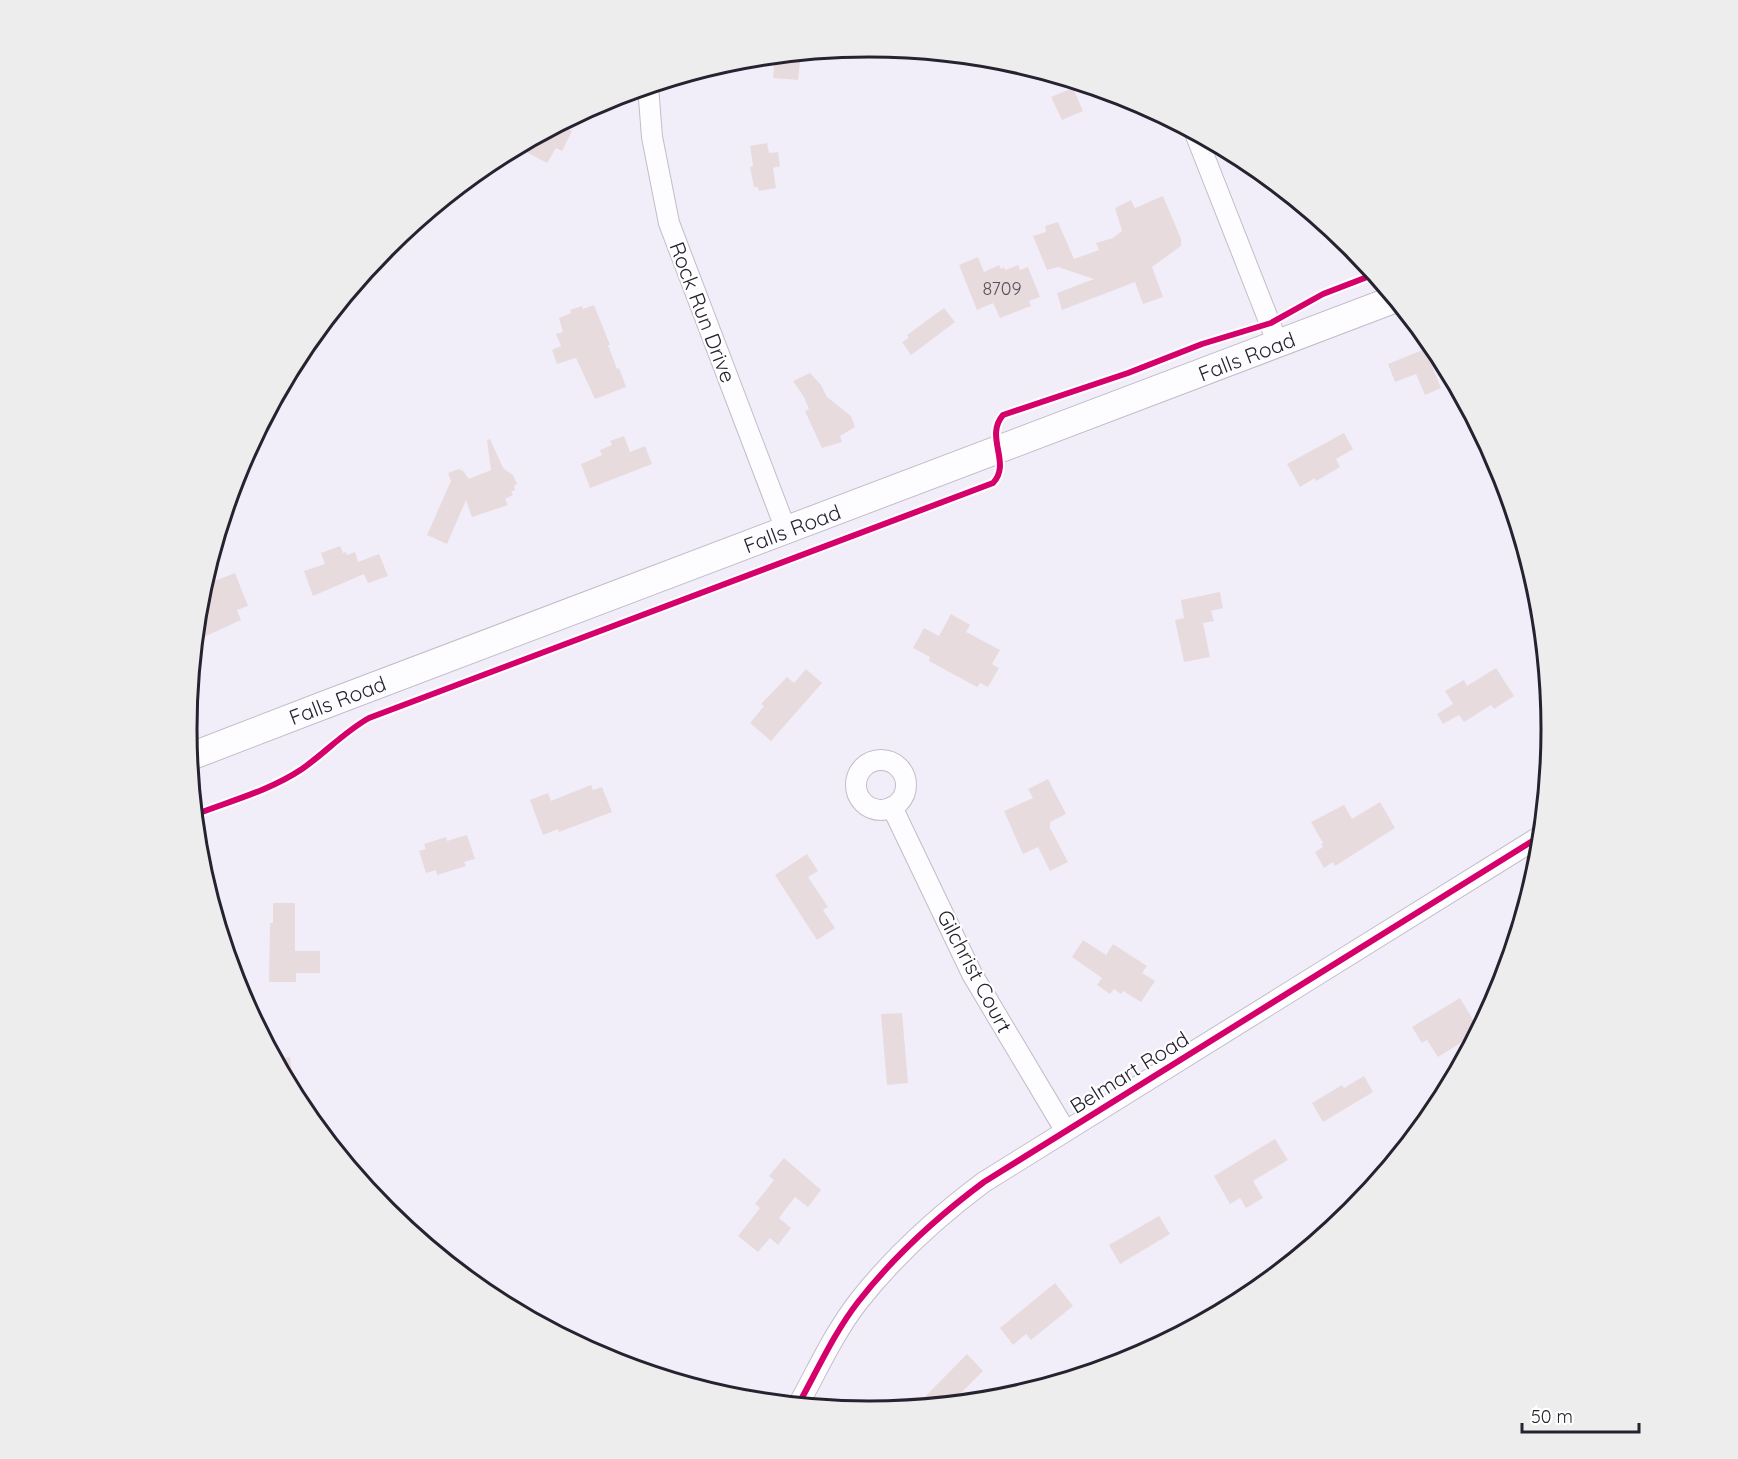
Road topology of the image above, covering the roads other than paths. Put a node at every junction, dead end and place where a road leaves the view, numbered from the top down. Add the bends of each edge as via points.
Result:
1 (649, 95) edge
2 (1199, 144) edge
3 (1388, 302) edge
4 (1278, 344) junction
5 (786, 530) junction
6 (198, 754) edge
7 (892, 807) dead end
8 (1532, 841) edge
9 (1065, 1130) junction
10 (802, 1398) edge

1 - 5 street, Rock Run Drive via 652,137 669,223
2 - 4 street
3 - 4 main road, Falls Road
4 - 5 main road, Falls Road
5 - 6 main road, Falls Road
7 - 9 street, Gilchrist Court via 972,974
8 - 9 street, Belmart Road
9 - 10 street, Belmart Road via 944,1212 899,1255 857,1303

